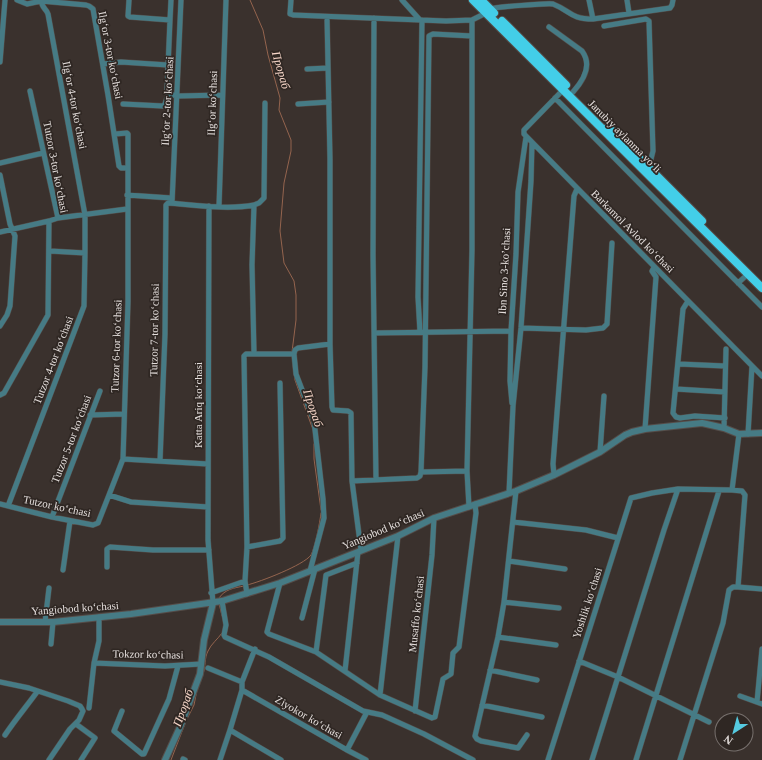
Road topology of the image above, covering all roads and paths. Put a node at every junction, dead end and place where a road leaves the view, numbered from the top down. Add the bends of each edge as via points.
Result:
1 (5, 0) edge
2 (17, 0) edge
3 (129, 0) edge
4 (171, 0) edge
5 (181, 0) edge
6 (226, 0) edge
7 (291, 0) edge
8 (402, 0) edge
9 (473, 0) edge
10 (481, 0) edge
11 (589, 0) edge
12 (627, 0) edge
13 (673, 0) edge
14 (41, 1) edge
15 (552, 2) edge
16 (515, 3) edge
17 (488, 11) junction
18 (629, 13) junction
19 (327, 17) junction
20 (374, 18) junction
21 (593, 19) junction
22 (170, 20) junction
23 (421, 20) junction
24 (472, 20) junction
25 (604, 26) dead end
26 (548, 27) dead end
27 (472, 36) junction
28 (0, 62) edge
29 (103, 64) junction
30 (168, 65) junction
31 (328, 68) junction
32 (307, 69) dead end
33 (421, 73) junction
34 (428, 74) junction
35 (563, 90) junction
36 (30, 92) dead end
37 (573, 92) junction
38 (168, 95) junction
39 (222, 95) junction
40 (178, 96) junction
41 (555, 98) junction
42 (329, 102) junction
43 (265, 103) dead end
44 (123, 104) dead end
45 (298, 104) dead end
46 (114, 134) junction
47 (526, 137) junction
48 (532, 143) junction
49 (43, 153) junction
50 (0, 163) edge
51 (649, 167) junction
52 (127, 168) junction
53 (0, 175) edge
54 (577, 189) junction
55 (127, 195) junction
56 (172, 201) junction
57 (254, 205) junction
58 (209, 206) junction
59 (219, 206) junction
60 (127, 209) junction
61 (85, 215) junction
62 (58, 218) junction
63 (49, 221) junction
64 (13, 230) junction
65 (0, 232) edge
66 (612, 243) dead end
67 (50, 251) junction
68 (86, 253) junction
69 (654, 267) junction
70 (748, 274) junction
71 (762, 281) edge
72 (738, 283) junction
73 (762, 288) edge
74 (688, 301) junction
75 (762, 307) edge
76 (0, 326) edge
77 (521, 328) junction
78 (564, 330) junction
79 (470, 331) junction
80 (511, 331) junction
81 (422, 332) junction
82 (374, 333) junction
83 (330, 344) junction
84 (726, 349) dead end
85 (254, 353) junction
86 (292, 354) junction
87 (679, 364) junction
88 (725, 366) junction
89 (752, 366) junction
90 (762, 376) edge
91 (280, 383) dead end
92 (676, 390) junction
93 (100, 391) dead end
94 (725, 392) junction
95 (0, 395) edge
96 (604, 396) dead end
97 (513, 406) junction
98 (124, 414) junction
99 (90, 415) junction
100 (725, 418) junction
101 (724, 428) junction
102 (645, 429) junction
103 (739, 434) junction
104 (748, 434) junction
105 (762, 434) edge
106 (600, 452) junction
107 (123, 459) junction
108 (160, 461) junction
109 (208, 464) junction
110 (467, 471) junction
111 (421, 472) junction
112 (554, 474) junction
113 (376, 480) junction
114 (352, 481) junction
115 (678, 489) junction
116 (732, 490) junction
117 (516, 491) junction
118 (719, 491) junction
119 (509, 493) junction
120 (109, 495) junction
121 (0, 504) edge
122 (475, 504) junction
123 (8, 506) junction
124 (208, 506) junction
125 (469, 507) junction
126 (52, 517) junction
127 (434, 518) junction
128 (70, 521) junction
129 (513, 522) junction
130 (398, 536) junction
131 (618, 538) junction
132 (246, 547) junction
133 (209, 550) junction
134 (360, 551) junction
135 (509, 561) junction
136 (357, 563) junction
137 (322, 566) junction
138 (107, 567) dead end
139 (566, 569) dead end
140 (63, 570) dead end
141 (313, 570) junction
142 (325, 578) junction
143 (245, 581) junction
144 (280, 583) junction
145 (738, 587) junction
146 (49, 588) dead end
147 (762, 589) edge
148 (211, 593) junction
149 (247, 594) junction
150 (222, 601) junction
151 (504, 602) junction
152 (213, 603) junction
153 (559, 608) dead end
154 (99, 617) junction
155 (302, 618) dead end
156 (0, 622) edge
157 (45, 622) junction
158 (53, 622) junction
159 (498, 637) junction
160 (51, 644) dead end
161 (556, 645) dead end
162 (255, 649) junction
163 (762, 649) edge
164 (316, 652) junction
165 (579, 661) junction
166 (94, 663) junction
167 (201, 664) junction
168 (178, 666) junction
169 (208, 668) dead end
170 (490, 670) junction
171 (344, 671) junction
172 (618, 678) junction
173 (537, 680) dead end
174 (0, 682) edge
175 (242, 682) junction
176 (242, 690) junction
177 (37, 692) junction
178 (380, 695) junction
179 (656, 696) junction
180 (740, 696) dead end
181 (760, 703) edge
182 (482, 705) junction
183 (89, 708) dead end
184 (122, 711) dead end
185 (415, 711) junction
186 (367, 712) junction
187 (694, 715) junction
188 (542, 716) dead end
189 (709, 722) dead end
190 (76, 724) junction
191 (230, 730) junction
192 (4, 735) dead end
193 (527, 735) dead end
194 (347, 750) junction
195 (49, 760) edge
196 (81, 760) edge
197 (165, 760) edge
198 (220, 760) edge
199 (281, 760) edge
200 (366, 760) edge
201 (473, 760) edge
202 (548, 760) edge
203 (592, 760) edge
204 (636, 760) edge
205 (680, 760) edge

1 - 28 street
2 - 14 street via 28,4
3 - 22 street via 127,13 130,17
4 - 22 street
5 - 40 street, Ilgʻor 2-tor koʻchasi
6 - 39 street, Ilgʻor koʻchasi
7 - 19 street via 292,15
8 - 23 street
9 - 17 highway, Janubiy aylanma yoʻli
10 - 17 highway, Janubiy aylanma yoʻli
11 - 21 street
12 - 18 street
13 - 18 street via 670,8
14 - 29 street, Ilgʻor 3-tor koʻchasi via 86,5 93,9
14 - 61 street, Ilgʻor 4-tor koʻchasi via 47,11
15 - 16 street via 520,6
15 - 21 street via 575,17
16 - 17 street
17 - 24 street
17 - 35 highway, Janubiy aylanma yoʻli
17 - 37 highway, Janubiy aylanma yoʻli
18 - 21 street
19 - 20 street
19 - 31 street
20 - 23 street
20 - 82 street
22 - 30 street
23 - 24 street
23 - 33 street
24 - 27 street
25 - 51 street via 646,19 649,21 653,151
26 - 37 street via 585,55 585,76
27 - 34 street via 430,34
27 - 79 street
29 - 30 street via 121,62
29 - 46 street, Ilgʻor 3-tor koʻchasi
30 - 38 street
31 - 32 street
31 - 42 street
33 - 34 street
33 - 81 street via 418,297
34 - 81 street
35 - 41 street
35 - 70 highway, Janubiy aylanma yoʻli
36 - 49 street, Tutzor 3-tor koʻchasi
37 - 51 highway, Janubiy aylanma yoʻli
38 - 40 street
38 - 44 street via 163,106
39 - 40 street
39 - 59 street, Ilgʻor koʻchasi
40 - 56 street, Ilgʻor 2-tor koʻchasi
41 - 47 street via 524,130
41 - 72 street
42 - 45 street
42 - 83 street
43 - 57 street via 264,198
46 - 52 street, Ilgʻor 3-tor koʻchasi via 119,166
46 - 52 street via 128,134
47 - 48 street, Barkamol Avlod koʻchasi
47 - 80 street, Ibn Sino 3-koʼchasi via 518,192
48 - 54 street, Barkamol Avlod koʻchasi
48 - 77 street, Ibn Sino 3-koʼchasi
49 - 50 street
49 - 62 street, Tutzor 3-tor koʻchasi
51 - 71 highway, Janubiy aylanma yoʻli
52 - 55 street
53 - 64 street
54 - 69 street, Barkamol Avlod koʻchasi
54 - 78 street via 574,196
55 - 56 street
55 - 60 street, Tutzor 6-tor koʻchasi
56 - 58 street
56 - 108 street, Tutzor 7-tor koʻchasi via 166,208
57 - 59 street
57 - 85 street
58 - 59 street
58 - 109 street, Katta Ariq koʻchasi
60 - 61 street
60 - 98 street, Tutzor 6-tor koʻchasi via 128,302
61 - 62 street
61 - 68 street, Tutzor 4-tor koʻchasi
62 - 63 street, Tutzor 3-tor koʻchasi
63 - 64 street
63 - 67 street, Tutzor 3-tor koʻchasi
64 - 65 street
64 - 76 street via 15,236 10,306
66 - 78 street via 607,324 603,328
67 - 68 street
67 - 95 street, Tutzor 3-tor koʻchasi via 48,315 4,393
68 - 123 street, Tutzor 4-tor koʻchasi via 84,306
69 - 74 street, Barkamol Avlod koʻchasi
69 - 102 street via 652,271 656,277
70 - 72 street
70 - 73 highway, Janubiy aylanma yoʻli
72 - 75 street
74 - 87 street via 683,309
74 - 89 street, Barkamol Avlod koʻchasi
77 - 78 street
77 - 97 street, Ibn Sino 3-koʼchasi
78 - 112 street
79 - 80 street
79 - 81 street
79 - 110 street
80 - 97 street, Ibn Sino 3-koʼchasi via 510,381
81 - 82 street
81 - 111 street
82 - 113 street
83 - 86 street via 298,348
83 - 114 street via 332,409 351,413
84 - 88 street
85 - 86 street
85 - 132 street via 246,354 244,358
86 - 141 street via 296,374 314,421 323,499 324,518
87 - 88 street
87 - 92 street
88 - 94 street
89 - 90 street, Barkamol Avlod koʻchasi
89 - 104 street
91 - 132 street via 283,538 280,541
92 - 94 street
92 - 100 street via 673,413 676,417
93 - 99 street, Tutzor 5-tor koʻchasi
94 - 100 street
96 - 106 street
97 - 119 street, Ibn Sino 3-koʼchasi
98 - 99 street
98 - 107 street, Tutzor 6-tor koʻchasi
99 - 126 street, Tutzor 5-tor koʻchasi
100 - 101 street
101 - 102 street, Yangiobod koʻchasi via 702,423
101 - 103 street, Yangiobod koʻchasi
102 - 106 street, Yangiobod koʻchasi via 625,435
103 - 104 street, Yangiobod koʻchasi
103 - 116 street
104 - 105 street, Yangiobod koʻchasi
106 - 112 street, Yangiobod koʻchasi
107 - 108 street
107 - 120 street, Tutzor 6-tor koʻchasi
108 - 109 street
109 - 124 street, Katta Ariq koʻchasi
110 - 111 street
110 - 125 street
111 - 113 street via 417,478
112 - 117 street, Yangiobod koʻchasi
113 - 114 street
114 - 134 street
115 - 118 street, Yoshlik koʻchasi
115 - 131 street, Yoshlik koʻchasi via 632,498
115 - 172 street
116 - 118 street, Yoshlik koʻchasi
116 - 145 street via 742,491 745,495
117 - 119 street, Yangiobod koʻchasi
117 - 129 street
118 - 179 street
119 - 122 street, Yangiobod koʻchasi
120 - 124 street via 131,502
120 - 128 street, Tutzor koʻchasi via 96,525
121 - 123 street, Tutzor koʻchasi
122 - 125 street, Yangiobod koʻchasi
122 - 185 street via 459,647 453,653 451,674 442,682 435,717
123 - 126 street, Tutzor koʻchasi
124 - 133 street, Katta Ariq koʻchasi
125 - 127 street, Yangiobod koʻchasi
126 - 128 street, Tutzor koʻchasi
127 - 130 street, Yangiobod koʻchasi
127 - 185 street, Musaffo koʻchasi via 432,562
128 - 140 street
129 - 131 street via 586,530
129 - 135 street
130 - 134 street, Yangiobod koʻchasi
130 - 178 street
131 - 165 street, Yoshlik koʻchasi
132 - 143 street
133 - 138 street via 110,547 107,549
133 - 148 street, Katta Ariq koʻchasi
134 - 136 street
134 - 137 street, Yangiobod koʻchasi
135 - 139 street
135 - 151 street
136 - 142 street via 328,574
136 - 171 street
137 - 141 street, Yangiobod koʻchasi
137 - 142 street
141 - 144 street, Yangiobod koʻchasi
141 - 155 street
142 - 164 street
143 - 148 street
143 - 149 street
144 - 149 street, Yangiobod koʻchasi
144 - 164 street via 267,632
145 - 147 street
145 - 187 street via 729,590 723,623
146 - 157 street
148 - 152 street, Katta Ariq koʻchasi
149 - 150 street, Yangiobod koʻchasi
150 - 152 street, Yangiobod koʻchasi
150 - 162 street via 226,625 224,635
151 - 153 street
151 - 159 street
152 - 154 street, Yangiobod koʻchasi
152 - 167 street
154 - 158 street, Yangiobod koʻchasi
154 - 166 street, Tokzor koʻchasi via 99,641
156 - 157 street, Yangiobod koʻchasi
157 - 158 street, Yangiobod koʻchasi
158 - 160 street
159 - 161 street
159 - 170 street
162 - 175 street
162 - 186 street
163 - 181 street
164 - 171 street
165 - 172 street
165 - 202 street, Yoshlik koʻchasi
166 - 168 street, Tokzor koʻchasi
166 - 183 street, Tokzor koʻchasi
167 - 168 street, Tokzor koʻchasi
167 - 197 street via 200,674 181,725
168 - 184 street via 170,698 144,754 114,731
169 - 175 street
170 - 173 street
170 - 182 street
171 - 178 street
172 - 179 street
172 - 203 street
174 - 177 street
175 - 176 street
176 - 191 street
176 - 194 street, Ziyokor koʻchasi
177 - 190 street via 80,706 83,711
177 - 192 street
178 - 185 street
179 - 187 street
179 - 204 street
180 - 181 street
182 - 188 street
182 - 193 street via 475,736 477,740 518,748
186 - 194 street
186 - 201 street via 382,715 424,734
187 - 189 street
187 - 205 street
190 - 195 street
190 - 196 street via 94,738
191 - 198 street
191 - 199 street
194 - 200 street, Ziyokor koʻchasi

